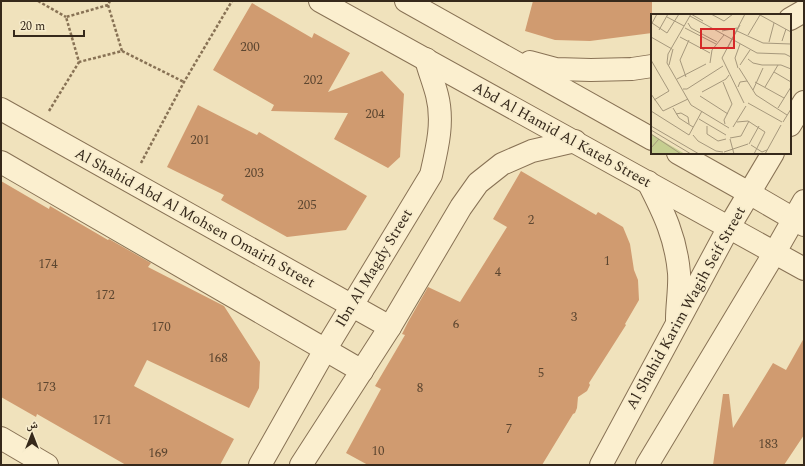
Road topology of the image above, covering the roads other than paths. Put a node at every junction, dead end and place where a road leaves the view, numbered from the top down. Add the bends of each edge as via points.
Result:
1 (320, 1) edge
2 (406, 1) edge
3 (804, 11) edge
4 (791, 18) edge
5 (503, 56) junction
6 (426, 59) junction
7 (651, 66) edge
8 (804, 102) edge
9 (1, 109) edge
10 (791, 123) edge
11 (651, 138) edge
12 (575, 141) junction
13 (680, 154) edge
14 (772, 154) edge
15 (1, 162) edge
16 (648, 182) junction
17 (749, 193) junction
18 (804, 200) edge
19 (799, 222) edge
20 (729, 227) junction
21 (775, 252) junction
22 (804, 268) edge
23 (352, 305) junction
24 (676, 325) junction
25 (390, 327) junction
26 (325, 350) junction
27 (362, 371) junction
28 (1, 438) edge
29 (46, 465) edge
30 (260, 465) edge
31 (301, 465) edge
32 (601, 465) edge
33 (647, 465) edge

1 - 6 street, Abd Al Hamid Al Kateb Street
2 - 5 street
3 - 4 street
5 - 7 street via 556,69 632,69
5 - 11 street
6 - 12 street, Abd Al Hamid Al Kateb Street
6 - 23 street, Ibn Al Magdy Street via 437,96 440,119 438,148 431,175
8 - 10 street
9 - 23 street, Al Shahid Abd Al Mohsen Omairh Street
12 - 16 street, Abd Al Hamid Al Kateb Street
12 - 25 street via 532,151 502,164 478,183
13 - 17 street
14 - 17 street, Al Shahid Karim Wagih Seif Street
15 - 26 street
16 - 20 street, Abd Al Hamid Al Kateb Street
16 - 24 street via 664,213 676,250 679,274
17 - 19 street
17 - 20 street, Al Shahid Karim Wagih Seif Street
18 - 19 street
19 - 21 street
20 - 21 street, Abd Al Hamid Al Kateb Street
20 - 24 street, Al Shahid Karim Wagih Seif Street
21 - 22 street, Abd Al Hamid Al Kateb Street
21 - 33 street
23 - 25 street, Al Shahid Abd Al Mohsen Omairh Street
23 - 26 street, Ibn Al Magdy Street
24 - 32 street, Al Shahid Karim Wagih Seif Street
25 - 27 street
26 - 27 street
26 - 30 street, Ibn Al Magdy Street
27 - 31 street
28 - 29 street

